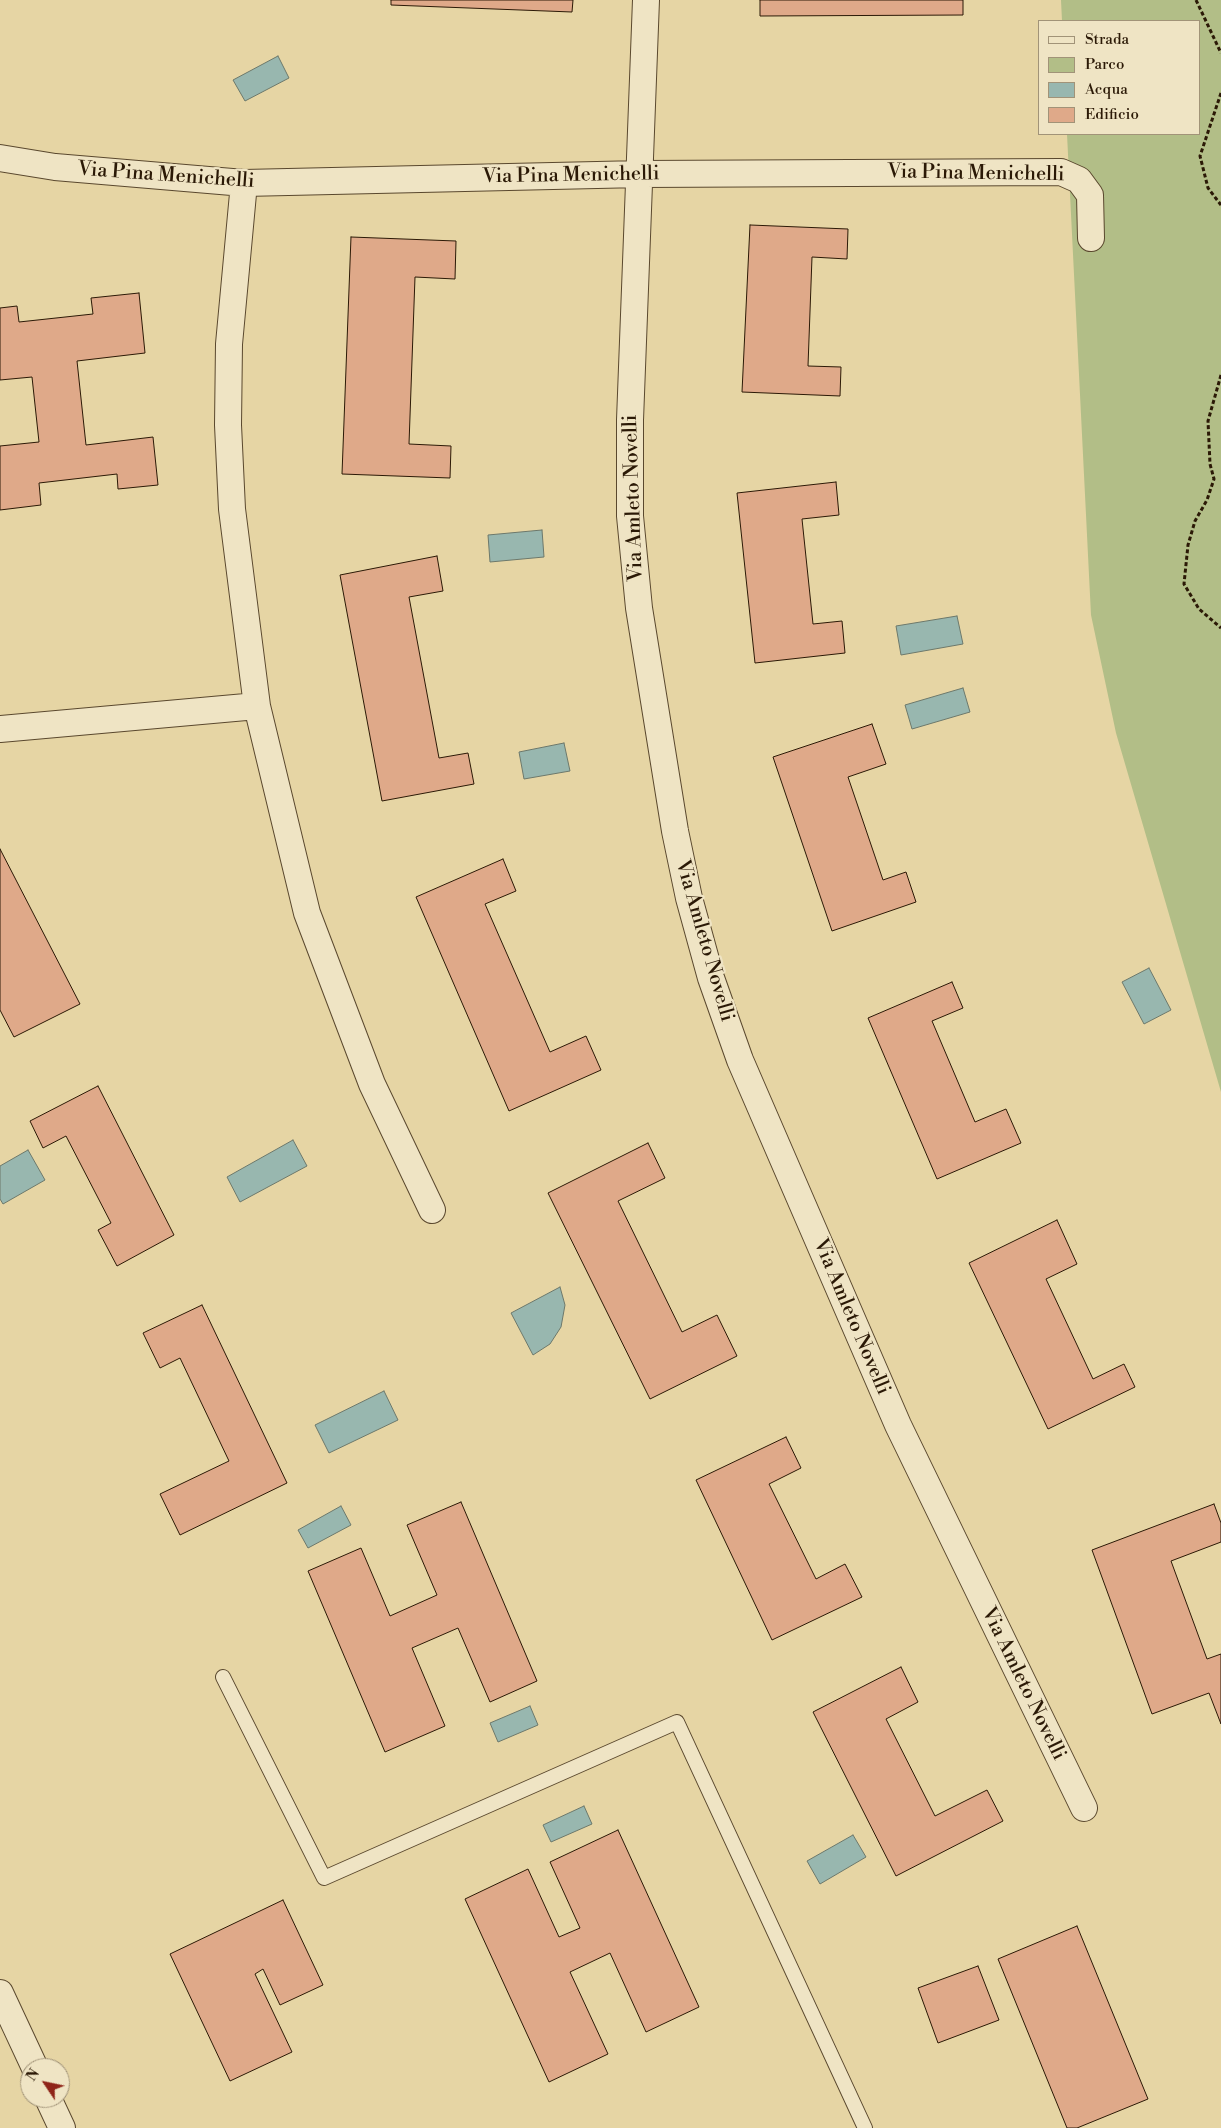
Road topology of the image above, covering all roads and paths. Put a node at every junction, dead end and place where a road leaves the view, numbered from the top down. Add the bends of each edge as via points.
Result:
1 (646, 0) edge
2 (1196, 0) edge
3 (1221, 53) edge
4 (1221, 93) edge
5 (0, 158) edge
6 (641, 174) junction
7 (244, 183) junction
8 (1221, 205) edge
9 (1091, 238) dead end
10 (1221, 375) edge
11 (1221, 628) edge
12 (257, 706) junction
13 (0, 730) edge
14 (432, 1210) dead end
15 (223, 1678) dead end
16 (1084, 1808) dead end
17 (0, 1993) edge
18 (30, 2058) edge
19 (53, 2108) edge
20 (62, 2128) edge
21 (865, 2128) edge

1 - 6 street, Via Amleto Novelli
2 - 3 path
4 - 8 path via 1200,156 1208,188
5 - 7 street, Via Pina Menichelli via 55,167
6 - 7 street, Via Pina Menichelli
6 - 9 street, Via Pina Menichelli via 1061,172 1079,180 1090,195
6 - 16 street, Via Amleto Novelli via 629,466 632,544 639,608 675,831 700,940 740,1060 898,1425
7 - 12 street via 229,344 228,425 232,509
10 - 11 path via 1208,421 1214,479 1188,545 1184,584 1200,609
12 - 13 street
12 - 14 street via 307,913 372,1084
15 - 21 lane via 324,1878 677,1722
17 - 18 street
19 - 20 street

